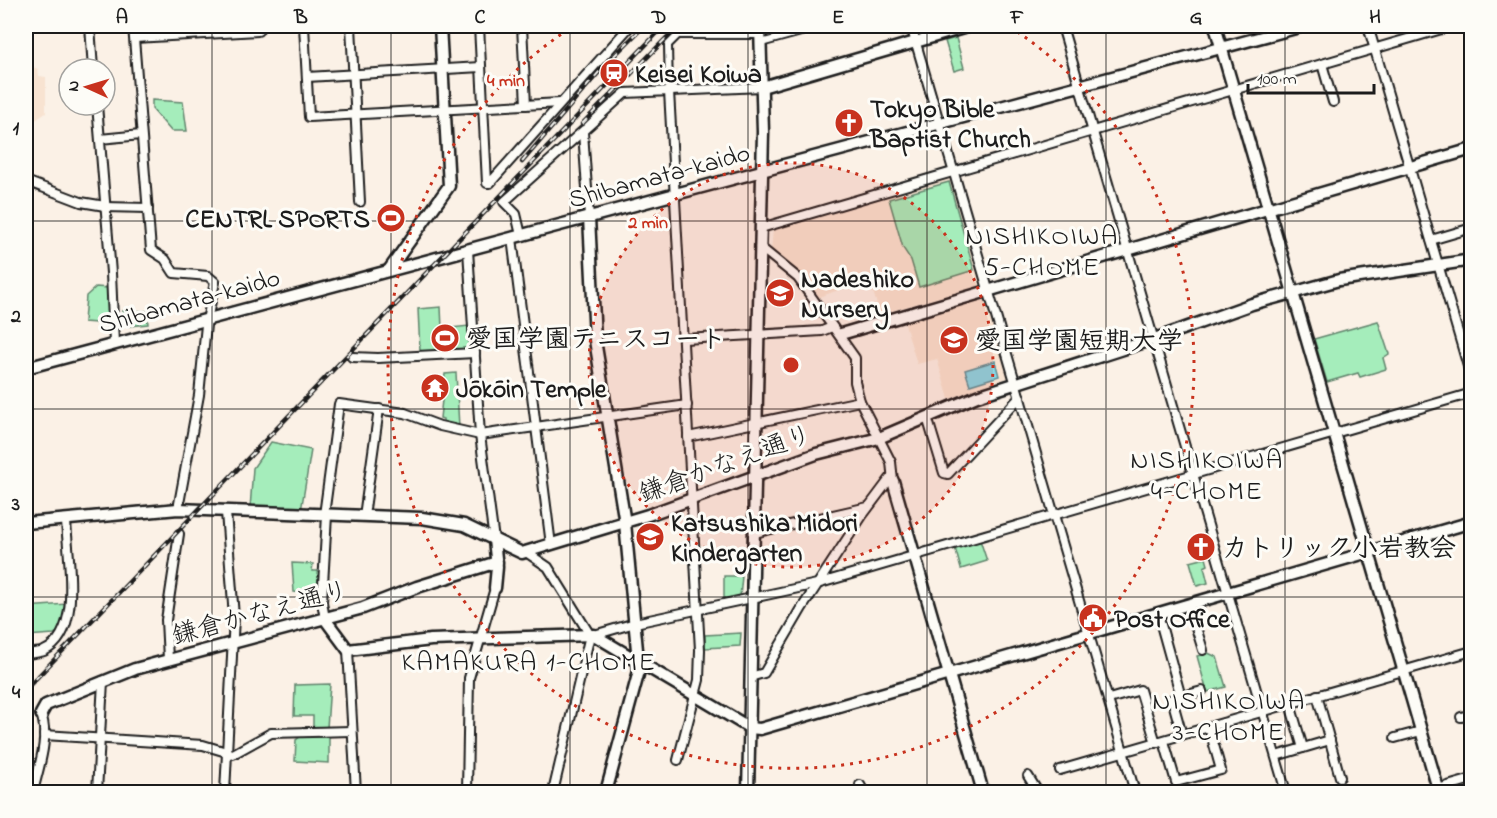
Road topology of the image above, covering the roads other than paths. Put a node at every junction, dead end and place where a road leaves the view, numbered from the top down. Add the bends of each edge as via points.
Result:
1 (90, 26) edge
2 (133, 26) edge
3 (261, 26) edge
4 (304, 26) edge
5 (351, 26) edge
6 (440, 26) edge
7 (479, 26) edge
8 (522, 26) edge
9 (630, 26) edge
10 (823, 26) edge
11 (911, 26) edge
12 (970, 26) edge
13 (1062, 26) edge
14 (1215, 26) edge
15 (1304, 26) edge
16 (1368, 26) edge
17 (1452, 26) edge
18 (760, 34) edge
19 (135, 38) junction
20 (916, 41) junction
21 (1222, 48) junction
22 (1374, 48) junction
23 (92, 57) edge
24 (1322, 64) junction
25 (481, 67) junction
26 (443, 70) junction
27 (354, 75) junction
28 (307, 77) junction
29 (1080, 86) junction
30 (762, 87) junction
31 (1234, 90) junction
32 (669, 91) junction
33 (1333, 102) dead end
34 (560, 103) junction
35 (526, 105) junction
36 (483, 108) junction
37 (445, 110) junction
38 (356, 115) junction
39 (98, 117) edge
40 (940, 123) junction
41 (1094, 131) junction
42 (583, 132) junction
43 (141, 135) junction
44 (100, 139) junction
45 (1472, 148) edge
46 (1409, 167) junction
47 (762, 171) junction
48 (955, 171) junction
49 (26, 181) edge
50 (676, 194) junction
51 (360, 202) dead end
52 (105, 207) junction
53 (148, 208) junction
54 (1269, 208) junction
55 (590, 217) junction
56 (761, 228) junction
57 (1472, 228) edge
58 (517, 237) junction
59 (1431, 240) junction
60 (760, 247) junction
61 (468, 249) junction
62 (1128, 249) junction
63 (1472, 260) edge
64 (1438, 267) junction
65 (389, 270) junction
66 (989, 290) junction
67 (1294, 292) junction
68 (207, 319) junction
69 (832, 327) junction
70 (758, 335) junction
71 (839, 335) junction
72 (684, 339) junction
73 (1154, 339) junction
74 (114, 344) junction
75 (475, 353) junction
76 (352, 357) dead end
77 (26, 368) edge
78 (1472, 380) edge
79 (1016, 383) junction
80 (1472, 393) edge
81 (1020, 397) junction
82 (860, 402) junction
83 (687, 405) junction
84 (379, 409) junction
85 (607, 416) junction
86 (927, 417) junction
87 (756, 423) junction
88 (538, 428) junction
89 (1334, 433) junction
90 (480, 435) junction
91 (688, 437) junction
92 (879, 438) junction
93 (755, 474) junction
94 (1194, 474) junction
95 (893, 478) junction
96 (691, 498) junction
97 (868, 507) junction
98 (178, 509) junction
99 (226, 512) junction
100 (326, 515) junction
101 (1054, 515) junction
102 (364, 516) junction
103 (66, 520) junction
104 (626, 522) junction
105 (1472, 522) edge
106 (26, 524) edge
107 (754, 533) junction
108 (179, 534) dead end
109 (494, 540) junction
110 (551, 545) junction
111 (1369, 552) junction
112 (522, 553) junction
113 (916, 556) junction
114 (497, 562) junction
115 (817, 585) junction
116 (495, 588) joint
117 (1228, 593) junction
118 (752, 598) junction
119 (1190, 605) junction
120 (698, 610) junction
121 (1158, 614) junction
122 (325, 619) junction
123 (635, 623) junction
124 (1090, 633) junction
125 (592, 635) junction
126 (481, 639) junction
127 (233, 642) junction
128 (348, 650) junction
129 (1203, 650) dead end
130 (1472, 651) edge
131 (26, 654) edge
132 (168, 659) junction
133 (638, 664) junction
134 (1404, 670) junction
135 (949, 674) junction
136 (750, 676) junction
137 (103, 681) junction
138 (1203, 690) dead end
139 (1317, 695) junction
140 (694, 696) junction
141 (1181, 697) junction
142 (1109, 699) junction
143 (1290, 704) junction
144 (1263, 712) junction
145 (41, 714) joint
146 (1471, 714) edge
147 (1461, 717) dead end
148 (1209, 727) junction
149 (750, 728) junction
150 (352, 731) junction
151 (1421, 731) junction
152 (44, 735) junction
153 (1182, 735) junction
154 (100, 738) junction
155 (1395, 738) dead end
156 (1330, 740) junction
157 (1160, 742) junction
158 (1303, 748) junction
159 (227, 752) junction
160 (1124, 753) junction
161 (1276, 756) junction
162 (678, 760) dead end
163 (1060, 770) dead end
164 (1028, 776) dead end
165 (1340, 777) dead end
166 (1472, 779) edge
167 (860, 784) dead end
168 (1135, 790) edge
169 (1439, 791) edge
170 (33, 792) edge
171 (97, 792) edge
172 (225, 792) edge
173 (356, 792) edge
174 (467, 792) edge
175 (553, 792) edge
176 (606, 792) edge
177 (748, 792) edge
178 (864, 792) edge
179 (983, 792) edge
180 (1038, 792) edge
181 (1124, 792) edge
182 (1286, 792) edge
183 (1427, 792) edge

1 - 23 street
2 - 19 street
3 - 19 street via 258,31
4 - 28 street
5 - 27 street
6 - 26 street
7 - 25 street
8 - 35 street
9 - 34 street
10 - 18 street
11 - 20 street
12 - 20 street
13 - 29 street
14 - 21 street
15 - 21 street, Shibamata-kaido
16 - 22 street
17 - 22 street
18 - 30 street
18 - 32 street via 678,35 668,45
19 - 43 street
20 - 30 street
20 - 40 street
21 - 29 street, Shibamata-kaido
21 - 31 street
22 - 24 street
22 - 46 street
24 - 31 street
24 - 33 street
25 - 26 street
25 - 36 street
26 - 27 street
26 - 37 street
27 - 28 street
27 - 38 street
28 - 38 street via 309,117
29 - 40 street, Shibamata-kaido
29 - 41 street
30 - 32 street
30 - 47 street
31 - 41 street
31 - 54 street
32 - 42 street via 625,93
32 - 50 street
34 - 35 street
34 - 36 street via 490,183
35 - 36 street
36 - 37 street
37 - 38 street
37 - 65 street via 449,186
38 - 51 street
39 - 44 street
40 - 47 street, Shibamata-kaido
40 - 48 street
41 - 48 street
41 - 62 street
42 - 55 street
42 - 58 street via 504,202 516,214
43 - 44 street
43 - 53 street
44 - 52 street
45 - 46 street
46 - 54 street
46 - 59 street
47 - 50 street, Shibamata-kaido
47 - 56 street
48 - 56 street
48 - 66 street
49 - 52 street
50 - 55 street, Shibamata-kaido
50 - 72 street
52 - 53 street
52 - 74 street
53 - 68 street via 151,250 165,259 174,273 208,276 215,282
54 - 62 street
54 - 67 street
55 - 58 street, Shibamata-kaido
55 - 85 street via 595,340
56 - 60 street
57 - 59 street
58 - 61 street, Shibamata-kaido
58 - 88 street
59 - 64 street
60 - 69 street via 798,278
60 - 70 street
61 - 65 street, Shibamata-kaido
61 - 75 street
62 - 66 street
62 - 73 street
63 - 64 street, 鎌倉かなえ通り
64 - 67 street, 鎌倉かなえ通り via 1355,277
64 - 78 street
65 - 68 street, Shibamata-kaido
66 - 71 street
66 - 79 street
67 - 73 street, 鎌倉かなえ通り
67 - 89 street
68 - 74 street, Shibamata-kaido
68 - 98 street via 199,394
69 - 70 street
69 - 71 street
70 - 72 street
70 - 87 street
71 - 82 street via 855,358
72 - 83 street
73 - 79 street, 鎌倉かなえ通り
73 - 94 street
74 - 77 street, Shibamata-kaido
75 - 76 street
75 - 90 street
79 - 81 street
79 - 86 street, 鎌倉かなえ通り
80 - 89 street
81 - 86 street via 948,474 944,473
81 - 101 street
82 - 87 street
82 - 92 street
83 - 85 street
83 - 91 street
84 - 90 street
84 - 100 street via 339,404
84 - 102 street
85 - 88 street
85 - 104 street
86 - 92 street, 鎌倉かなえ通り
87 - 91 street
87 - 93 street
88 - 90 street
88 - 110 street
89 - 94 street
89 - 111 street
90 - 109 street
91 - 96 street
92 - 93 street, 鎌倉かなえ通り
92 - 95 street via 891,462
93 - 96 street, 鎌倉かなえ通り
93 - 107 street
94 - 101 street
94 - 117 street
95 - 97 street
95 - 113 street
96 - 104 street, 鎌倉かなえ通り
96 - 120 street
97 - 107 street
97 - 115 street
98 - 99 street
98 - 103 street
99 - 100 street
99 - 127 street
100 - 102 street
100 - 122 street via 322,602
101 - 113 street
101 - 124 street
102 - 109 street via 442,520 464,525
103 - 106 street
103 - 131 street via 72,588 64,631 45,651
104 - 110 street, 鎌倉かなえ通り
104 - 123 street
105 - 111 street
107 - 118 street
108 - 132 street via 166,620
109 - 112 street
109 - 114 street
110 - 112 street, 鎌倉かなえ通り
111 - 117 street
111 - 134 street
112 - 125 street via 548,567
113 - 115 street
113 - 135 street
114 - 116 street
114 - 122 street, 鎌倉かなえ通り
115 - 118 street
115 - 136 street via 764,673
116 - 126 street
117 - 119 street
117 - 144 street
118 - 120 street
118 - 136 street
119 - 121 street
119 - 129 street
120 - 123 street
120 - 140 street via 700,663
121 - 124 street
121 - 141 street
122 - 127 street, 鎌倉かなえ通り
122 - 128 street
123 - 125 street
123 - 133 street
124 - 135 street
124 - 142 street
125 - 126 street
125 - 133 street
125 - 175 street
126 - 128 street via 431,640
126 - 174 street via 469,678
127 - 132 street, 鎌倉かなえ通り
127 - 159 street
128 - 150 street
130 - 134 street
132 - 137 street, 鎌倉かなえ通り
133 - 140 street
133 - 176 street
134 - 139 street
134 - 151 street
135 - 149 street via 763,728
135 - 179 street
136 - 149 street
137 - 145 street, 鎌倉かなえ通り via 46,705
137 - 154 street
138 - 141 street
139 - 143 street
139 - 156 street
140 - 149 street
140 - 162 street
141 - 153 street via 1172,699
142 - 157 street via 1140,690
142 - 160 street
143 - 144 street
143 - 158 street
144 - 148 street
144 - 161 street
145 - 152 street
146 - 147 street
148 - 153 street
148 - 157 street via 1221,770 1176,782
149 - 177 street
150 - 159 street via 271,734 236,752
150 - 173 street
151 - 155 street
151 - 169 street
152 - 154 street
152 - 170 street
153 - 157 street
154 - 159 street via 203,745
154 - 171 street
156 - 158 street
156 - 165 street
157 - 160 street
158 - 161 street
159 - 172 street
160 - 163 street
160 - 168 street
161 - 182 street
164 - 180 street
166 - 169 street
167 - 178 street
168 - 181 street
169 - 183 street

